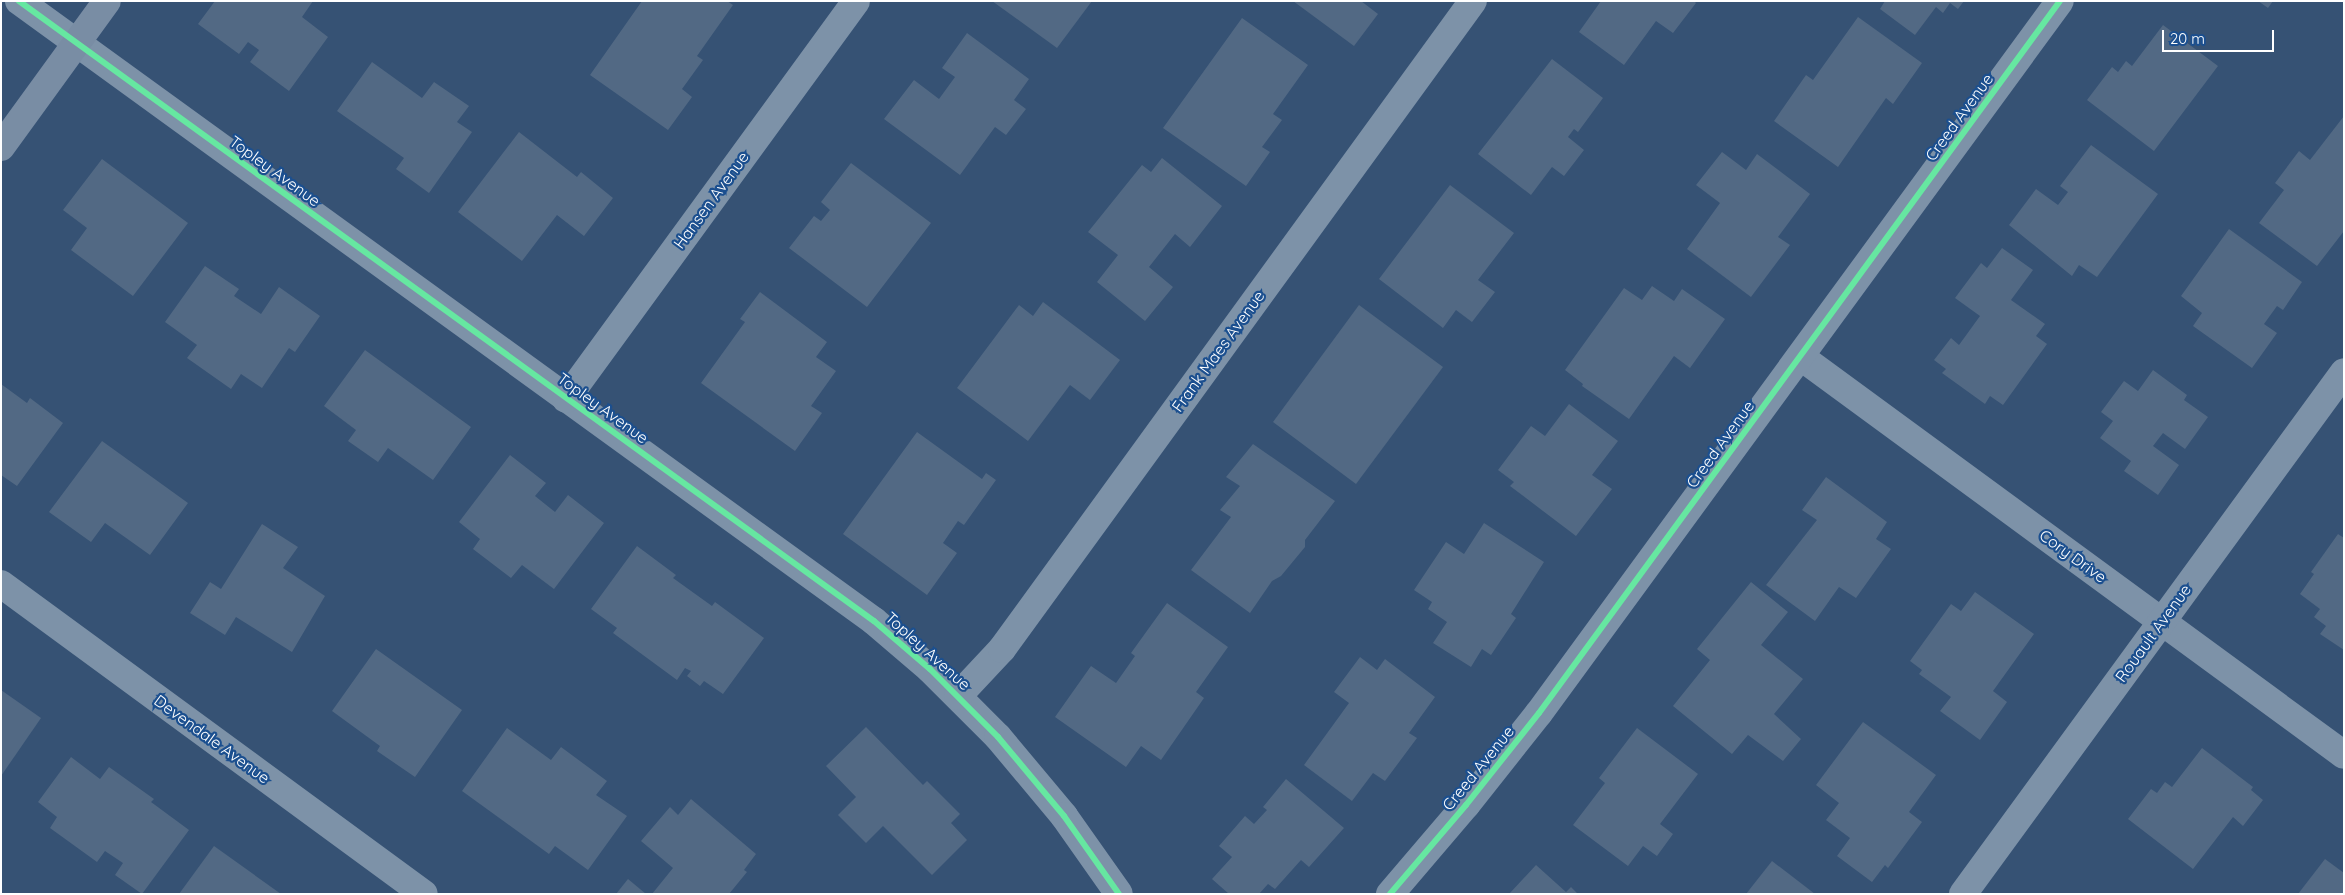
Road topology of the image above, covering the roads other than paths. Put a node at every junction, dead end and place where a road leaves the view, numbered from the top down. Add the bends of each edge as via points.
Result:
1 (18, 1) edge
2 (106, 1) edge
3 (856, 1) edge
4 (1473, 1) edge
5 (2060, 1) edge
6 (76, 43) junction
7 (1, 147) edge
8 (1801, 357) junction
9 (2344, 372) edge
10 (566, 399) junction
11 (1, 584) edge
12 (2162, 621) junction
13 (958, 696) junction
14 (2344, 755) edge
15 (424, 894) edge
16 (1119, 894) edge
17 (1390, 894) edge
18 (1962, 894) edge

1 - 6 street, Topley Avenue
2 - 6 street
3 - 10 street, Hansen Avenue
4 - 13 street, Frank Maes Avenue via 1002,649
5 - 8 street, Creed Avenue
6 - 7 street
6 - 10 street, Topley Avenue
8 - 12 street, Cory Drive
8 - 17 street, Creed Avenue via 1539,713
9 - 12 street, Rouault Avenue
10 - 13 street, Topley Avenue via 854,606 902,644
11 - 15 street, Devendale Avenue
12 - 14 street, Cory Drive
12 - 18 street, Rouault Avenue
13 - 16 street, Topley Avenue via 998,737 1058,809

